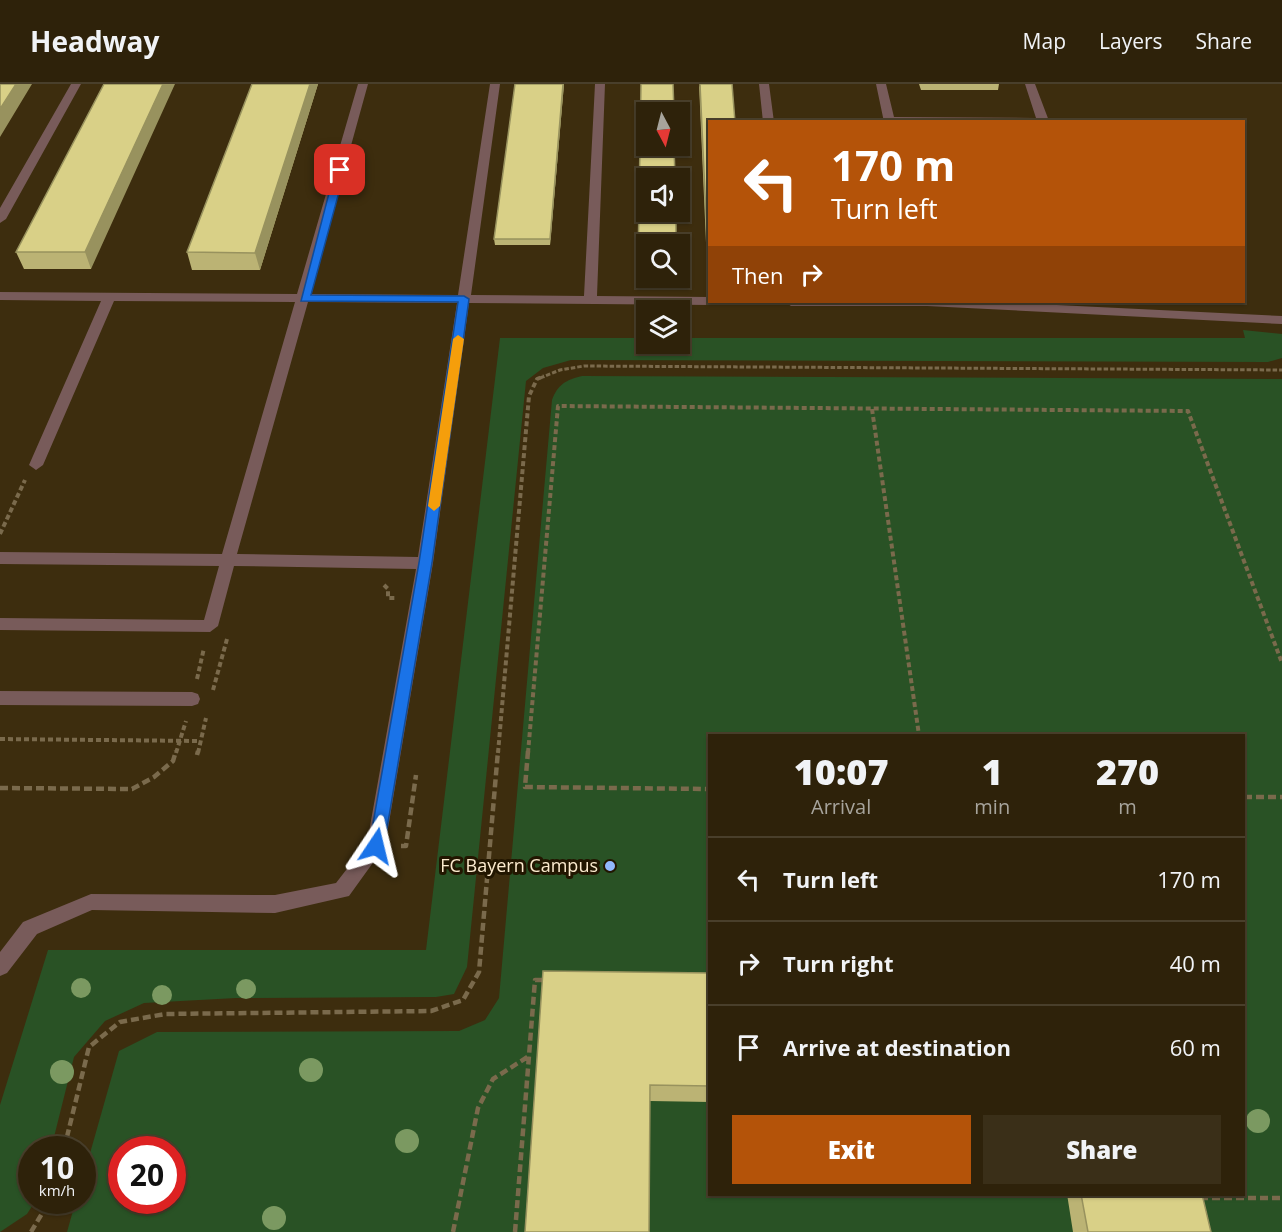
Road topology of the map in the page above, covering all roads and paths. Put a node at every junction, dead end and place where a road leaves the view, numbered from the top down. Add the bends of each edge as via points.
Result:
1 (76, 84) edge
2 (363, 84) edge
3 (495, 84) edge
4 (600, 84) edge
5 (764, 84) edge
6 (881, 84) edge
7 (1030, 84) edge
8 (769, 120) edge
9 (890, 120) edge
10 (1043, 120) edge
11 (0, 219) edge
12 (0, 296) edge
13 (109, 297) junction
14 (304, 298) junction
15 (464, 299) junction
16 (590, 300) junction
17 (708, 301) edge
18 (947, 303) edge
19 (1282, 320) edge
20 (1282, 370) edge
21 (872, 409) junction
22 (36, 465) joint
23 (0, 534) edge
24 (0, 558) edge
25 (228, 560) junction
26 (426, 563) junction
27 (379, 581) dead end
28 (420, 598) junction
29 (0, 624) edge
30 (210, 626) junction
31 (227, 638) dead end
32 (1282, 663) edge
33 (212, 695) dead end
34 (0, 698) edge
35 (192, 699) junction
36 (209, 706) dead end
37 (919, 734) edge
38 (0, 739) edge
39 (180, 741) junction
40 (200, 741) junction
41 (196, 755) dead end
42 (0, 788) edge
43 (708, 789) edge
44 (1245, 797) edge
45 (1282, 797) edge
46 (0, 967) edge
47 (558, 980) edge
48 (529, 1056) junction
49 (67, 1136) edge
50 (1199, 1196) edge
51 (1282, 1198) edge
52 (1203, 1209) edge
53 (42, 1214) edge
54 (31, 1232) edge
55 (453, 1232) edge
56 (515, 1232) edge

1 - 11 lane
2 - 14 lane
3 - 15 lane
4 - 16 lane
5 - 8 lane
6 - 9 lane
7 - 10 lane
12 - 13 lane
13 - 14 lane
13 - 22 lane
14 - 15 lane
14 - 25 lane
15 - 16 lane
15 - 26 lane
16 - 17 lane
18 - 19 lane
20 - 49 path via 584,366 537,379 529,396 479,972 463,1000 430,1011 165,1014 120,1022 89,1047
21 - 32 path via 1188,411
21 - 37 path
21 - 43 path via 558,406 525,787
22 - 23 path via 26,476
24 - 25 lane
25 - 26 lane
25 - 30 lane
26 - 28 lane
27 - 28 path via 388,589 388,598
28 - 46 lane via 376,846 342,890 275,904 91,902 30,928
29 - 30 lane
30 - 35 path
31 - 33 path
34 - 35 lane
35 - 39 path
36 - 40 path
38 - 39 path
39 - 40 path
39 - 42 path via 173,761 132,789
40 - 41 path
44 - 45 path
47 - 48 path via 535,980
48 - 55 path via 493,1079 478,1108
48 - 56 path
50 - 51 path
50 - 52 path
53 - 54 path

